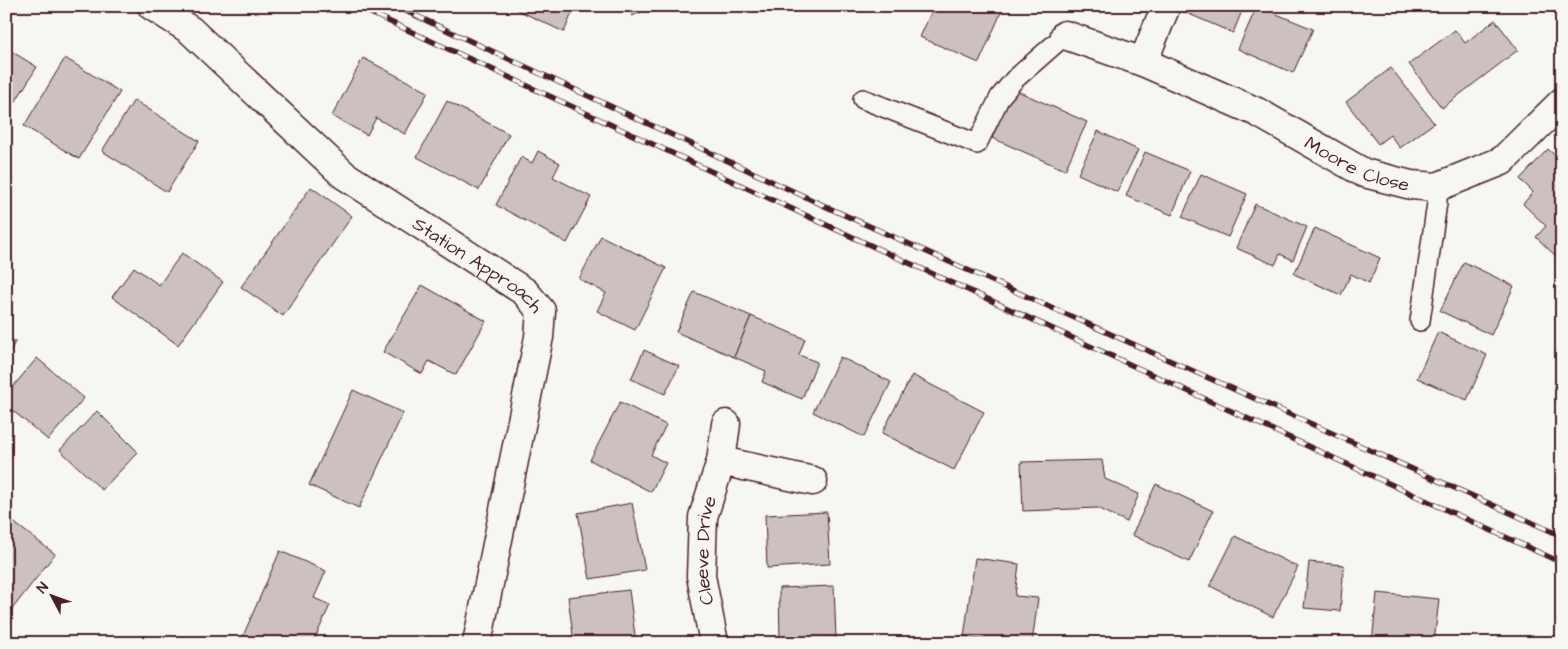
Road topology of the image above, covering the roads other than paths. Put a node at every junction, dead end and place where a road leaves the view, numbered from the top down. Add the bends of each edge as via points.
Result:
1 (152, 6) edge
2 (1166, 6) edge
3 (1065, 35) joint
4 (1143, 62) junction
5 (863, 99) dead end
6 (1562, 102) edge
7 (1437, 187) junction
8 (1420, 321) dead end
9 (726, 424) dead end
10 (721, 461) junction
11 (813, 481) dead end
12 (477, 643) edge
13 (714, 643) edge

1 - 12 street, Station Approach via 190,30 344,175 526,292 541,311 539,337
2 - 4 street
3 - 4 street, Moore Close
3 - 5 lane via 1014,80 1000,97 977,144
4 - 7 street, Moore Close via 1257,112 1364,173
6 - 7 street, Moore Close via 1502,161
7 - 8 lane
9 - 10 street, Cleeve Drive
10 - 11 street
10 - 13 street, Cleeve Drive via 703,517 702,537 701,576

